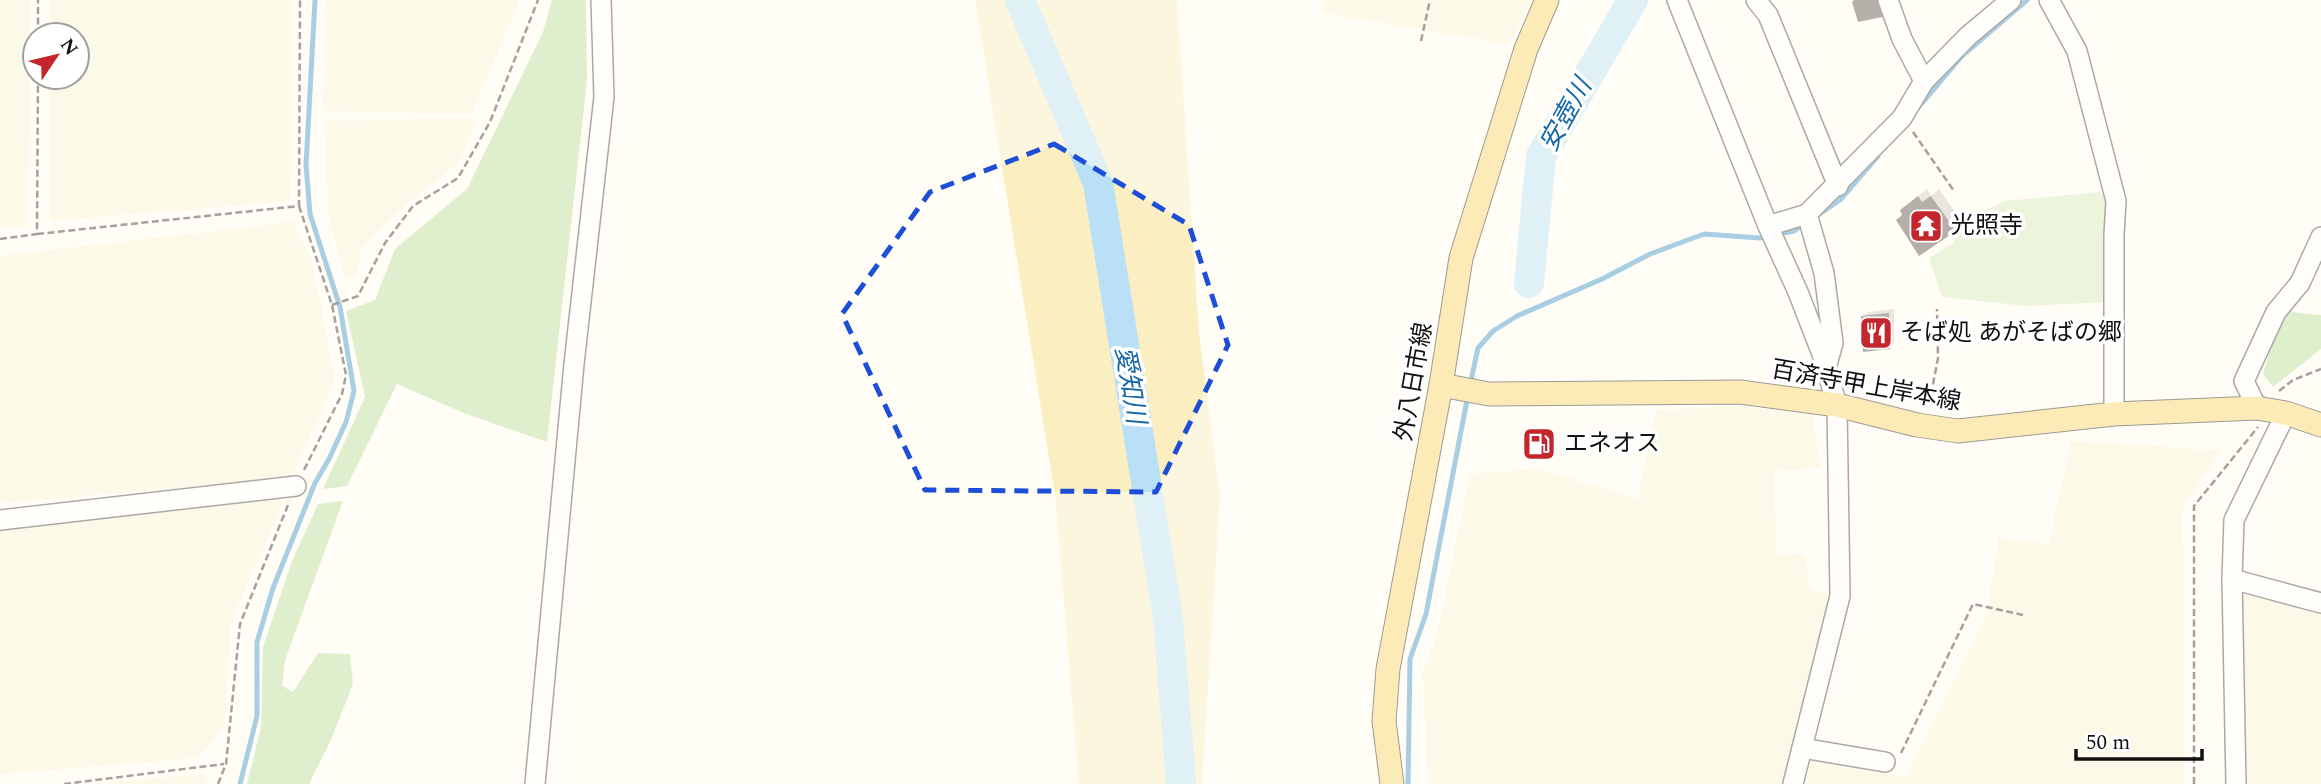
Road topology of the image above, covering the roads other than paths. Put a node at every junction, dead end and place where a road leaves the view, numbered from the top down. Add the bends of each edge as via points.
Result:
1 (601, 0) edge
2 (1547, 0) edge
3 (1677, 0) edge
4 (1756, 0) edge
5 (1888, 0) edge
6 (2011, 0) edge
7 (2049, 0) edge
8 (1924, 80) junction
9 (1838, 186) junction
10 (1807, 214) junction
11 (1768, 226) junction
12 (2321, 237) edge
13 (1826, 368) junction
14 (1452, 387) junction
15 (1837, 405) junction
16 (2271, 411) junction
17 (2113, 414) junction
18 (2321, 425) edge
19 (296, 486) dead end
20 (0, 520) edge
21 (2232, 579) junction
22 (2321, 603) edge
23 (1802, 748) junction
24 (1885, 762) road end
25 (535, 784) edge
26 (1392, 784) edge
27 (1793, 784) edge
28 (2236, 784) edge

1 - 25 street via 604,97
2 - 14 main road, 外八日市線 via 1526,50 1461,258
3 - 11 street
4 - 9 street via 1768,15
5 - 8 street
6 - 8 street
7 - 17 street via 2084,71 2116,201
8 - 9 street via 1902,118
9 - 10 street
10 - 11 street
10 - 13 street via 1824,273 1833,343
11 - 13 street
12 - 16 street via 2300,283 2276,312 2244,381
13 - 15 street
14 - 15 main road, 百済寺甲上岸本線 via 1489,394 1740,392
14 - 26 main road, 外八日市線 via 1388,669 1384,721
15 - 17 main road, 百済寺甲上岸本線 via 1958,430
15 - 23 street via 1840,596
16 - 17 main road, 百済寺甲上岸本線
16 - 18 main road, 百済寺甲上岸本線
16 - 21 street via 2234,520
19 - 20 street
21 - 22 street
21 - 28 street
23 - 24 street
23 - 27 street

